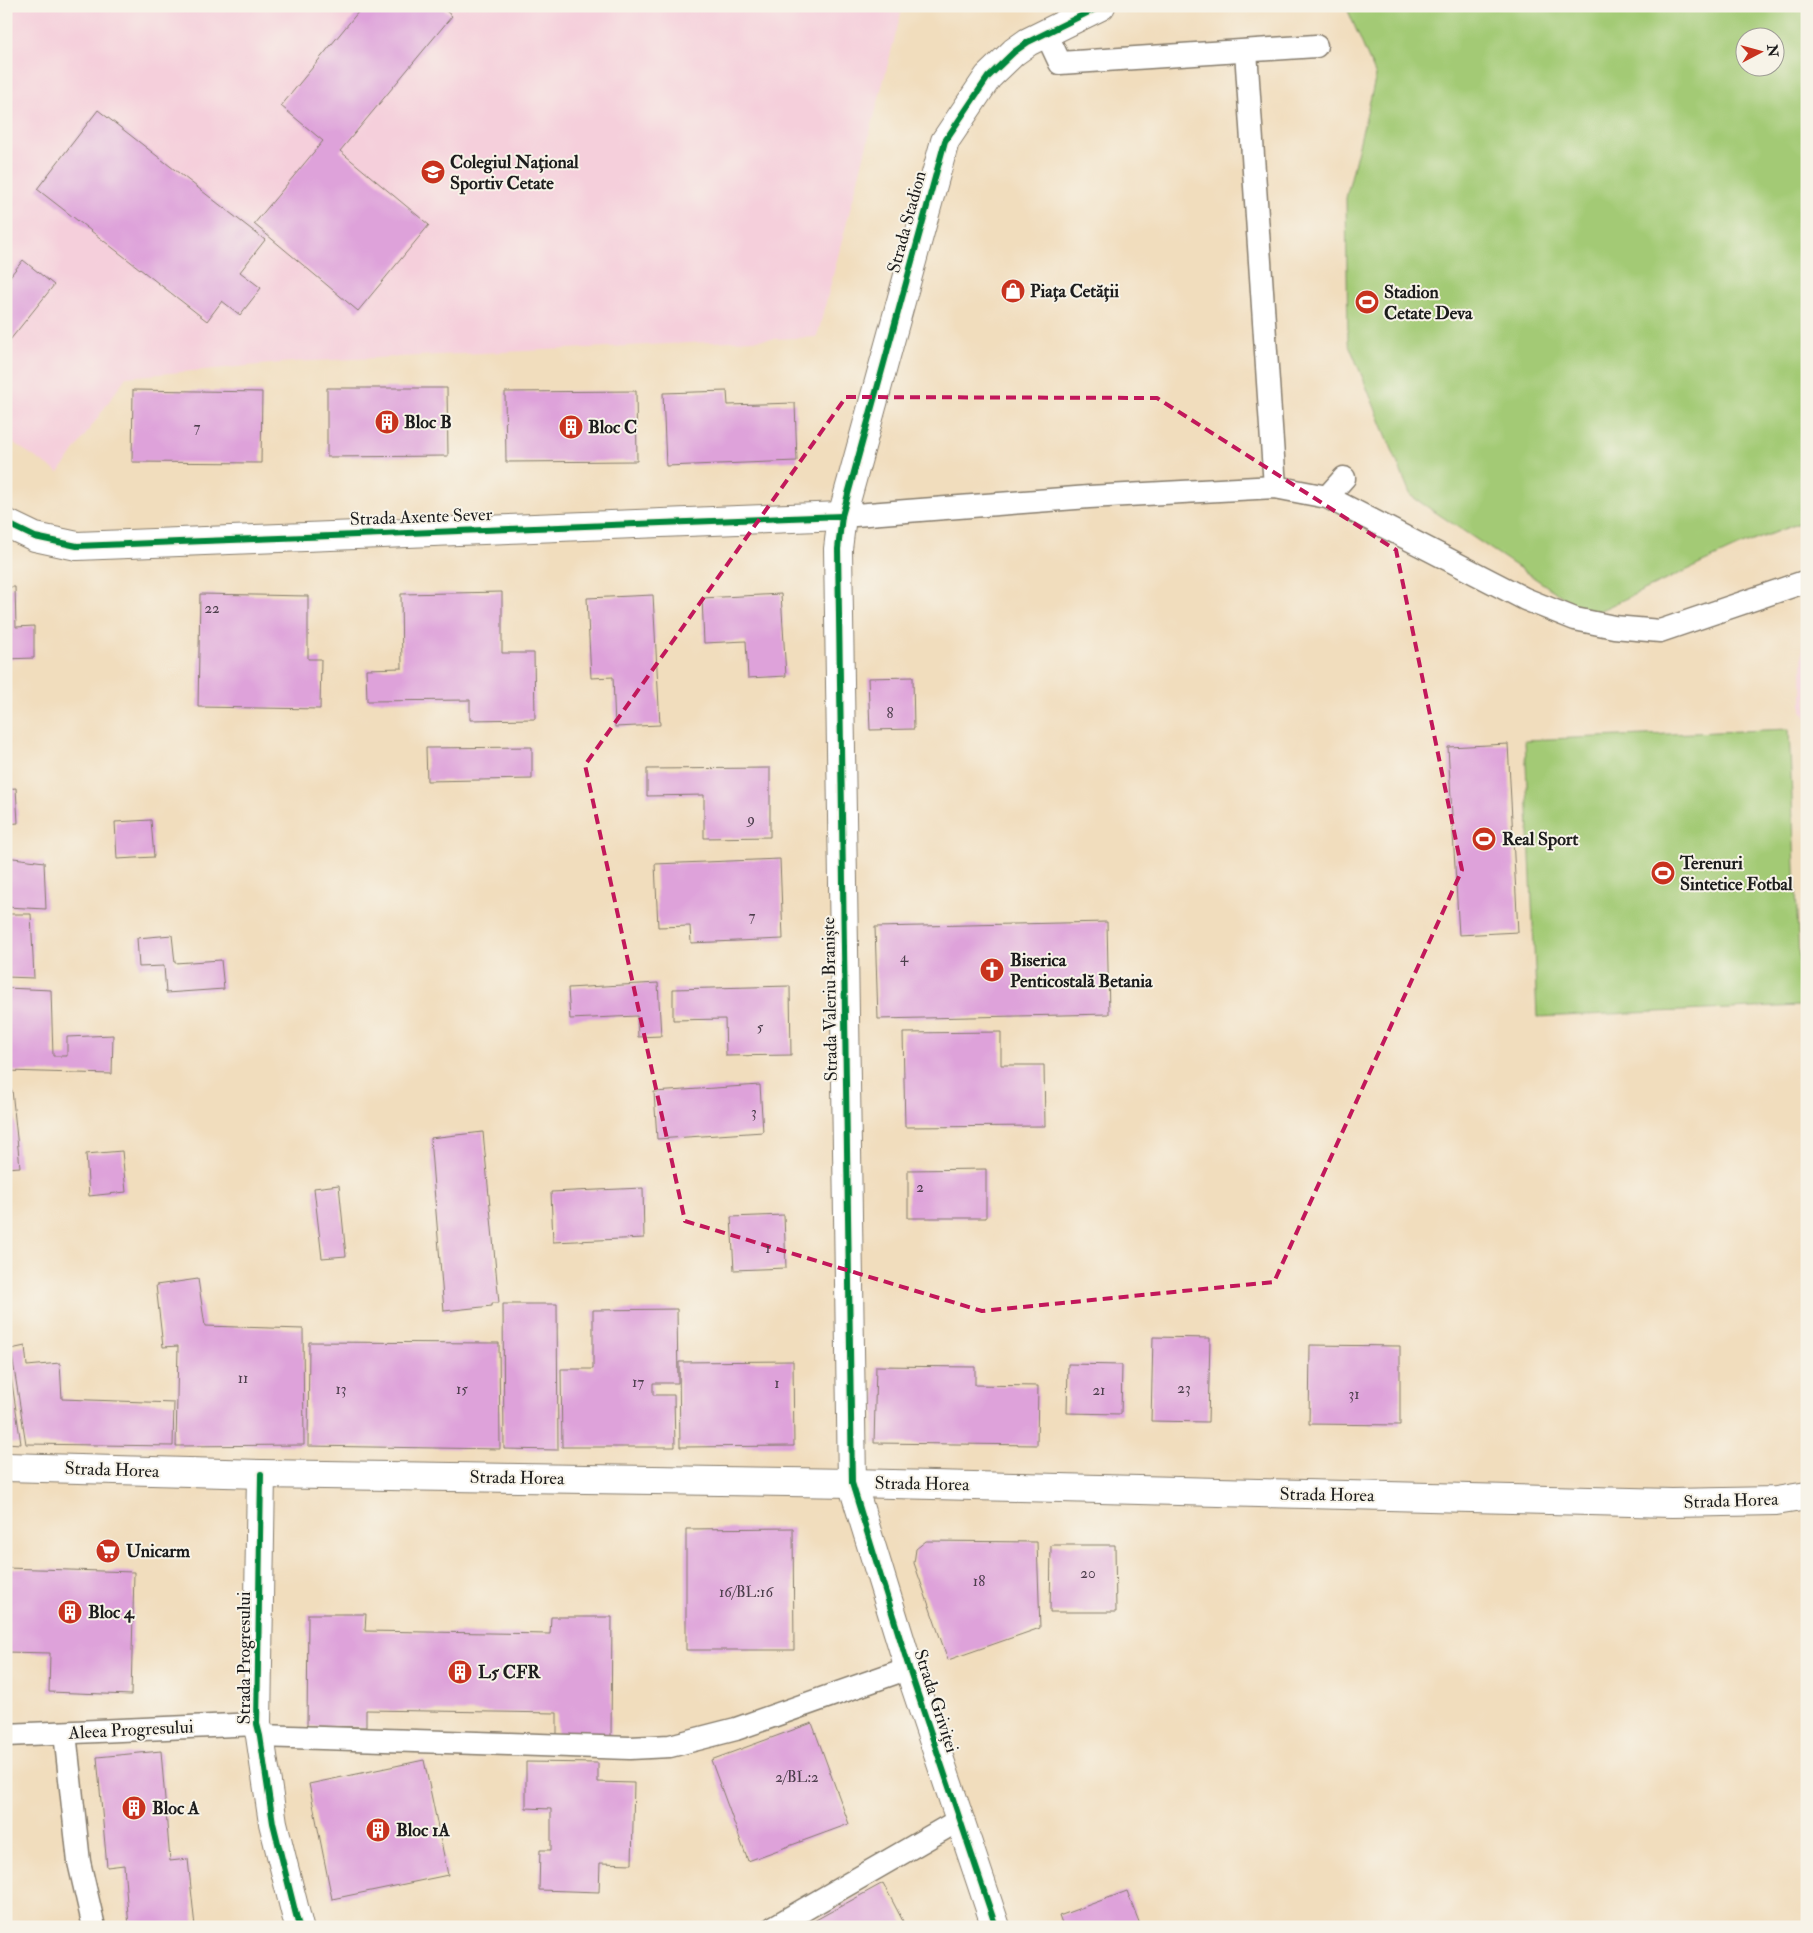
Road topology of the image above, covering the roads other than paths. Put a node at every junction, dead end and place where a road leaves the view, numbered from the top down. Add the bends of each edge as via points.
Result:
1 (1101, 6) edge
2 (1046, 33) junction
3 (1316, 46) dead end
4 (1246, 51) junction
5 (1344, 478) dead end
6 (1275, 487) junction
7 (1328, 497) junction
8 (842, 516) junction
9 (6, 523) edge
10 (1807, 581) edge
11 (6, 1467) edge
12 (261, 1474) junction
13 (852, 1483) junction
14 (1807, 1496) edge
15 (909, 1668) junction
16 (258, 1730) junction
17 (66, 1733) junction
18 (6, 1735) edge
19 (959, 1820) junction
20 (94, 1927) edge
21 (299, 1927) edge
22 (774, 1927) edge
23 (996, 1927) edge

1 - 2 street, Strada Stadion
2 - 4 lane via 1060,63
2 - 8 street, Strada Stadion via 1014,52 988,77 945,141
3 - 4 lane
4 - 6 lane
5 - 7 lane
6 - 7 lane
6 - 8 lane
7 - 10 lane via 1525,599 1575,619 1614,627 1660,631
8 - 9 street, Strada Axente Sever via 77,546 35,537
8 - 13 street, Strada Valeriu Braniște via 838,549
11 - 12 street, Strada Horea
12 - 13 street, Strada Horea
12 - 16 street, Strada Progresului
13 - 14 street, Strada Horea via 1672,1503 1776,1501
13 - 15 street, Strada Griviței
15 - 16 lane, Aleea Progresului via 736,1729 670,1746 621,1747
15 - 19 street, Strada Griviței
16 - 17 lane, Aleea Progresului
16 - 21 street, Strada Progresului via 273,1823
17 - 18 lane, Aleea Progresului
17 - 20 lane via 79,1862
19 - 22 lane
19 - 23 street, Strada Griviței

